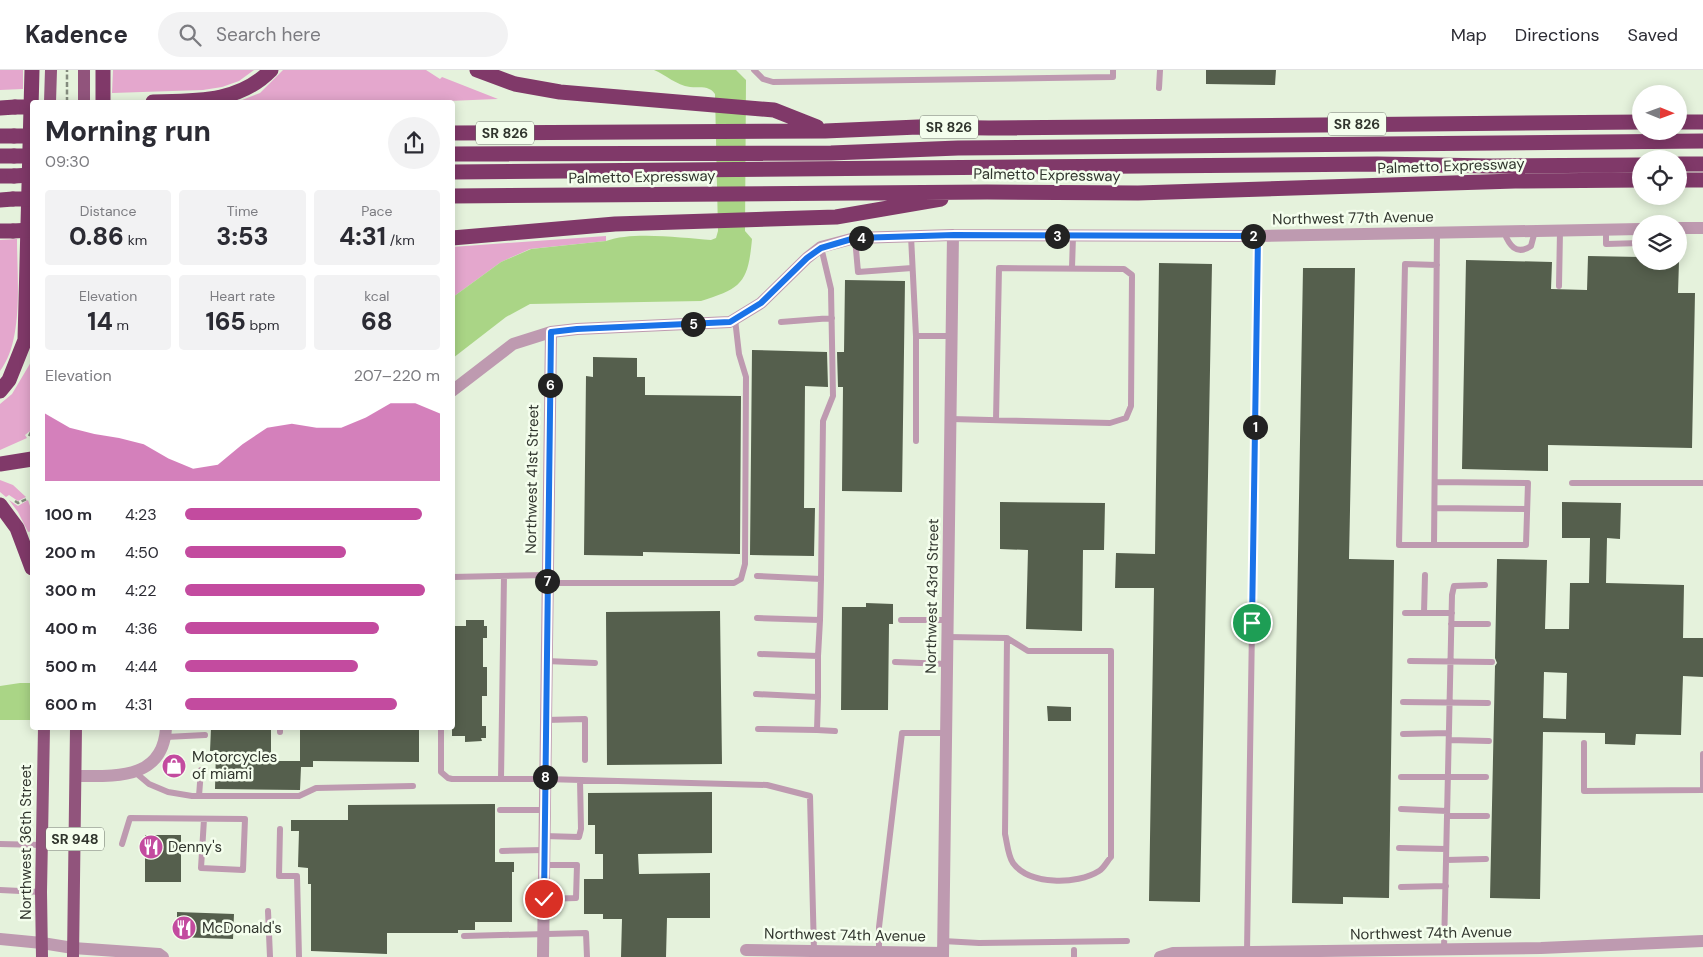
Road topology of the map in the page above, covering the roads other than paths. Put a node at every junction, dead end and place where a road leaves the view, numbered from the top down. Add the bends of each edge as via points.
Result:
1 (32, 70) edge
2 (51, 70) edge
3 (84, 70) edge
4 (104, 70) edge
5 (271, 70) edge
6 (477, 70) edge
7 (754, 70) edge
8 (1113, 70) edge
9 (1160, 70) edge
10 (1160, 88) dead end
11 (31, 100) edge
12 (50, 100) edge
13 (84, 100) edge
14 (103, 100) edge
15 (202, 100) edge
16 (30, 106) edge
17 (7, 107) edge
18 (1632, 122) edge
19 (1688, 122) edge
20 (1703, 122) edge
21 (826, 131) junction
22 (455, 133) edge
23 (747, 134) junction
24 (7, 136) edge
25 (30, 136) edge
26 (1703, 141) edge
27 (30, 147) edge
28 (958, 148) junction
29 (455, 154) edge
30 (7, 156) edge
31 (30, 156) edge
32 (1687, 164) edge
33 (1703, 164) edge
34 (1632, 165) edge
35 (455, 172) edge
36 (7, 176) edge
37 (30, 176) edge
38 (1632, 180) edge
39 (1687, 180) edge
40 (1703, 180) edge
41 (987, 192) junction
42 (455, 197) edge
43 (7, 199) edge
44 (30, 199) edge
45 (1687, 228) edge
46 (1703, 228) edge
47 (1632, 229) edge
48 (30, 230) edge
49 (1560, 230) junction
50 (1606, 230) junction
51 (7, 231) edge
52 (1534, 231) junction
53 (1504, 232) junction
54 (1437, 233) junction
55 (954, 235) junction
56 (911, 236) junction
57 (1073, 236) junction
58 (1258, 236) junction
59 (455, 238) edge
60 (855, 238) junction
61 (1632, 243) edge
62 (821, 248) junction
63 (1437, 264) junction
64 (912, 268) junction
65 (1072, 268) junction
66 (1559, 286) dead end
67 (832, 318) junction
68 (735, 319) junction
69 (781, 322) dead end
70 (551, 332) junction
71 (916, 336) junction
72 (952, 336) junction
73 (455, 388) edge
74 (0, 391) edge
75 (950, 418) junction
76 (996, 420) junction
77 (916, 441) dead end
78 (30, 459) edge
79 (0, 464) edge
80 (1435, 482) junction
81 (1572, 483) dead end
82 (1703, 483) edge
83 (5, 501) edge
84 (1435, 508) junction
85 (1527, 509) junction
86 (1434, 546) junction
87 (30, 563) edge
88 (1425, 575) dead end
89 (504, 576) junction
90 (757, 576) dead end
91 (455, 578) edge
92 (547, 579) junction
93 (821, 579) junction
94 (1485, 585) dead end
95 (1405, 613) dead end
96 (1424, 613) junction
97 (1452, 613) junction
98 (757, 618) dead end
99 (820, 620) junction
100 (901, 620) dead end
101 (948, 620) junction
102 (1452, 624) junction
103 (1488, 624) dead end
104 (948, 637) junction
105 (1007, 638) junction
106 (760, 654) dead end
107 (818, 656) junction
108 (546, 661) junction
109 (1410, 661) dead end
110 (895, 662) dead end
111 (1451, 662) junction
112 (1492, 662) dead end
113 (595, 664) dead end
114 (947, 664) junction
115 (756, 694) dead end
116 (818, 697) junction
117 (1402, 702) dead end
118 (1450, 702) junction
119 (1488, 703) dead end
120 (546, 720) junction
121 (758, 729) dead end
122 (44, 730) edge
123 (76, 730) edge
124 (441, 730) edge
125 (817, 730) junction
126 (835, 731) dead end
127 (166, 732) edge
128 (946, 733) junction
129 (1403, 734) dead end
130 (205, 735) dead end
131 (1449, 737) junction
132 (1489, 741) dead end
133 (1584, 743) dead end
134 (1703, 754) edge
135 (585, 760) dead end
136 (201, 770) dead end
137 (136, 773) junction
138 (76, 776) junction
139 (1402, 777) dead end
140 (1448, 777) junction
141 (1486, 777) dead end
142 (545, 778) junction
143 (501, 779) junction
144 (580, 780) junction
145 (414, 786) dead end
146 (1702, 790) edge
147 (200, 796) junction
148 (1401, 809) dead end
149 (500, 810) dead end
150 (545, 810) junction
151 (1447, 813) junction
152 (1487, 816) dead end
153 (204, 819) junction
154 (280, 829) dead end
155 (544, 836) junction
156 (0, 844) edge
157 (122, 844) dead end
158 (42, 845) junction
159 (1399, 848) dead end
160 (1446, 848) junction
161 (544, 850) junction
162 (502, 851) dead end
163 (1486, 859) dead end
164 (1446, 860) junction
165 (544, 865) junction
166 (1446, 886) junction
167 (1401, 887) dead end
168 (0, 890) edge
169 (41, 892) junction
170 (544, 899) junction
171 (268, 911) dead end
172 (543, 934) junction
173 (464, 936) dead end
174 (0, 939) edge
175 (1127, 941) dead end
176 (1703, 941) edge
177 (42, 943) junction
178 (1444, 949) junction
179 (746, 950) dead end
180 (943, 950) edge
181 (814, 951) junction
182 (879, 952) junction
183 (1247, 952) junction
184 (1541, 952) edge
185 (73, 953) edge
186 (1340, 953) edge
187 (42, 957) edge
188 (163, 957) edge
189 (270, 957) edge
190 (299, 957) edge
191 (543, 957) edge
192 (587, 957) edge
193 (1160, 957) edge

1 - 11 highway
2 - 12 main road
3 - 13 main road
4 - 14 highway
5 - 15 highway via 253,86 227,96
6 - 21 highway via 515,84 560,92 774,110
7 - 8 lane via 763,79 773,82 1113,78
9 - 10 lane
16 - 17 highway, bridge
18 - 21 highway, SR 826 via 918,127
19 - 20 highway
21 - 23 highway, SR 826
22 - 23 highway, SR 826 via 732,131
23 - 28 highway via 772,144
24 - 25 highway, bridge
26 - 28 highway
27 - 74 highway via 25,340
28 - 29 highway via 831,153
30 - 31 highway, bridge
32 - 33 highway
34 - 35 highway via 1377,164
36 - 37 highway, bridge
38 - 41 highway, Palmetto Expressway via 1138,194
39 - 40 highway
41 - 42 highway, Palmetto Expressway
41 - 59 highway via 836,218 592,226
43 - 44 highway, bridge
45 - 46 street
47 - 50 street, Northwest 77th Avenue
48 - 51 highway, bridge
49 - 50 street, Northwest 77th Avenue
49 - 52 street, Northwest 77th Avenue
49 - 66 lane
50 - 61 lane via 1606,244
52 - 53 street, Northwest 77th Avenue
52 - 53 lane via 1531,246 1525,250 1508,244
53 - 54 street, Northwest 77th Avenue
54 - 58 street, Northwest 77th Avenue
54 - 63 lane
55 - 56 street, Northwest 77th Avenue
55 - 57 street, Northwest 77th Avenue
55 - 72 street, Northwest 43rd Street
56 - 60 street, Northwest 77th Avenue
56 - 64 lane
57 - 58 street, Northwest 77th Avenue
57 - 65 lane
58 - 183 lane
60 - 62 street, Northwest 77th Avenue
60 - 64 lane via 858,272
62 - 67 lane via 830,288
62 - 68 street, Northwest 77th Avenue via 761,303
63 - 80 lane
63 - 86 lane via 1405,264 1399,546
64 - 71 lane
65 - 76 lane via 999,268
65 - 76 lane via 1124,269 1132,274 1131,406 1126,418 1110,422
67 - 69 lane
67 - 93 lane via 833,396 823,421
68 - 70 street, Northwest 77th Avenue via 730,322
68 - 92 lane via 739,354 746,377 745,564 741,579 734,583
70 - 73 street, Northwest 77th Avenue via 514,344
70 - 92 street, Northwest 41st Street
71 - 72 lane
71 - 77 lane
72 - 75 street, Northwest 43rd Street
75 - 76 lane
75 - 101 street, Northwest 43rd Street
78 - 79 highway
80 - 84 lane
80 - 85 lane via 1528,483
81 - 82 lane
83 - 87 highway
84 - 85 lane
84 - 86 lane
85 - 86 lane via 1526,545
88 - 96 lane
89 - 91 lane
89 - 92 lane
89 - 143 lane
90 - 93 lane
92 - 108 street, Northwest 41st Street
93 - 99 lane
94 - 97 lane via 1454,586
95 - 96 lane
96 - 97 lane
97 - 102 lane
98 - 99 lane
99 - 107 lane
100 - 101 lane
101 - 104 street, Northwest 43rd Street
102 - 103 lane
102 - 111 lane
104 - 105 lane
104 - 114 street, Northwest 43rd Street
105 - 105 lane via 1028,651 1111,651 1111,857 1101,870 1087,877 1040,879 1025,875 1012,862 1005,834
106 - 107 lane
107 - 116 lane
108 - 113 lane
108 - 120 street, Northwest 41st Street
109 - 111 lane
110 - 114 lane
111 - 112 lane
111 - 118 lane
114 - 128 street, Northwest 43rd Street
115 - 116 lane
116 - 125 lane
117 - 118 lane
118 - 119 lane
118 - 131 lane
120 - 135 lane via 585,719
120 - 142 street, Northwest 41st Street
121 - 125 lane
122 - 158 main road, Northwest 36th Street / SR 948
123 - 138 main road, SR 948
124 - 143 lane via 440,768 443,775 452,779
125 - 126 lane
127 - 130 lane
127 - 137 street via 156,758
128 - 180 street, Northwest 43rd Street
128 - 182 lane via 902,733 879,927
129 - 131 lane
131 - 132 lane
131 - 140 lane
133 - 146 lane via 1584,791
134 - 146 lane
136 - 147 lane
137 - 138 street
137 - 147 lane via 149,784 168,792
138 - 185 main road, SR 948
139 - 140 lane
140 - 141 lane
140 - 151 lane
142 - 143 lane
142 - 144 lane
142 - 150 street, Northwest 41st Street
144 - 155 lane via 579,837
144 - 181 lane via 766,785 810,796
145 - 147 lane via 316,788 299,796
148 - 151 lane
149 - 150 lane
150 - 155 street, Northwest 41st Street
151 - 152 lane
151 - 160 lane
153 - 153 lane via 245,819 243,870 201,868
153 - 157 lane via 130,818
154 - 190 lane via 279,876 297,876
155 - 161 street, Northwest 41st Street
156 - 158 lane
158 - 169 main road, Northwest 36th Street / SR 948
159 - 160 lane
160 - 164 lane
161 - 162 lane
161 - 165 street, Northwest 41st Street
163 - 164 lane
164 - 166 lane
165 - 170 street, Northwest 41st Street
165 - 170 lane via 577,865 576,898
166 - 167 lane
166 - 178 lane
168 - 169 lane
169 - 177 main road, Northwest 36th Street / SR 948
170 - 172 street, Northwest 41st Street
171 - 189 lane
172 - 173 lane
172 - 191 street, Northwest 41st Street
172 - 192 lane via 586,932
174 - 177 street
175 - 180 lane via 979,942
176 - 184 street, Northwest 74th Avenue
177 - 185 street
177 - 187 main road, Northwest 36th Street / SR 948
178 - 184 street, Northwest 74th Avenue
178 - 186 street, Northwest 74th Avenue
179 - 181 street, Northwest 74th Avenue
180 - 182 street, Northwest 74th Avenue
181 - 182 street, Northwest 74th Avenue
183 - 186 street, Northwest 74th Avenue
183 - 193 street, Northwest 74th Avenue via 1174,953
185 - 188 street via 159,954

